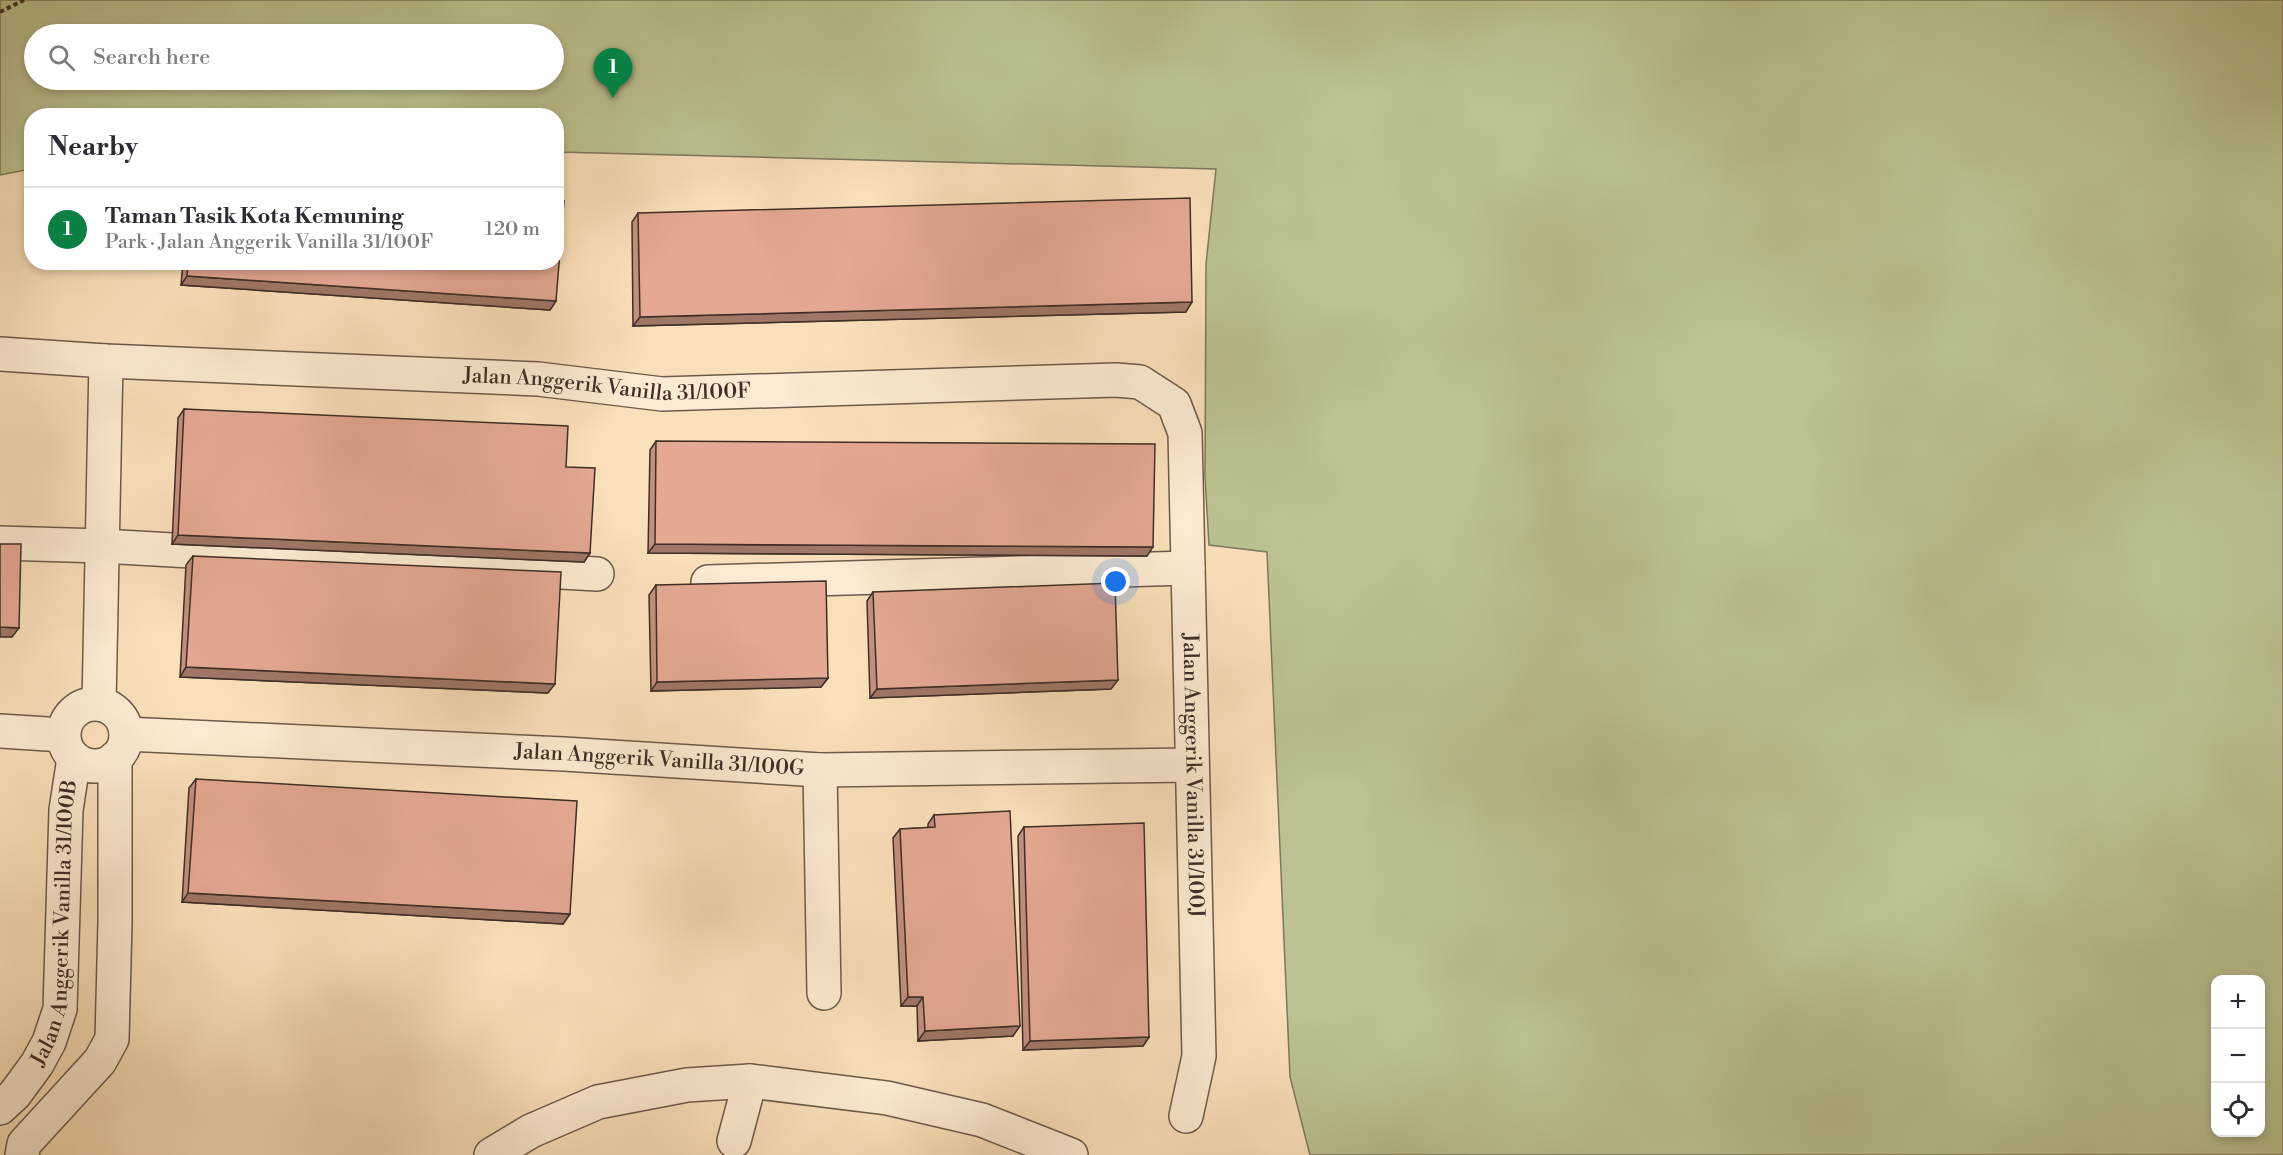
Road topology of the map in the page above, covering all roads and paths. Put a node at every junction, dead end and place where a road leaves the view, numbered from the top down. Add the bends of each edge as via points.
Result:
1 (24, 0) edge
2 (0, 12) edge
3 (0, 354) edge
4 (106, 361) junction
5 (1185, 433) joint
6 (0, 543) edge
7 (102, 546) junction
8 (1188, 568) junction
9 (597, 574) dead end
10 (708, 582) edge
11 (99, 704) junction
12 (0, 731) edge
13 (69, 746) junction
14 (121, 746) junction
15 (1192, 765) junction
16 (820, 770) junction
17 (63, 921) junction
18 (115, 922) junction
19 (824, 993) dead end
20 (750, 1081) junction
21 (0, 1108) edge
22 (1186, 1116) dead end
23 (734, 1141) dead end
24 (22, 1155) edge
25 (491, 1155) edge
26 (1071, 1155) edge

1 - 2 path
3 - 4 street, Jalan Anggerik Vanilla 31/100F
4 - 5 street, Jalan Anggerik Vanilla 31/100F via 538,379 662,394 1116,380 1140,382 1174,404
4 - 7 street
5 - 8 street, Jalan Anggerik Vanilla 31/100J
6 - 7 street
7 - 9 street
7 - 11 street
8 - 10 street
8 - 15 street, Jalan Anggerik Vanilla 31/100J
11 - 13 street via 82,706 69,718
11 - 14 street via 112,709 123,720
12 - 13 street
13 - 14 street via 85,764 95,766 106,764
13 - 17 street, Jalan Anggerik Vanilla 31/100B
14 - 16 street, Jalan Anggerik Vanilla 31/100G via 564,754
14 - 18 street, Jalan Anggerik Vanilla 31/100B
15 - 16 street, Jalan Anggerik Vanilla 31/100G
15 - 22 street, Jalan Anggerik Vanilla 31/100J via 1199,1056
16 - 19 street
17 - 18 street
17 - 21 street, Jalan Anggerik Vanilla 31/100B via 60,1009 49,1042 38,1064
18 - 24 street, Jalan Anggerik Vanilla 31/100B via 111,1039 100,1061 24,1144
20 - 23 street
20 - 25 street via 687,1085 598,1102 531,1131
20 - 26 street via 898,1100 982,1120

